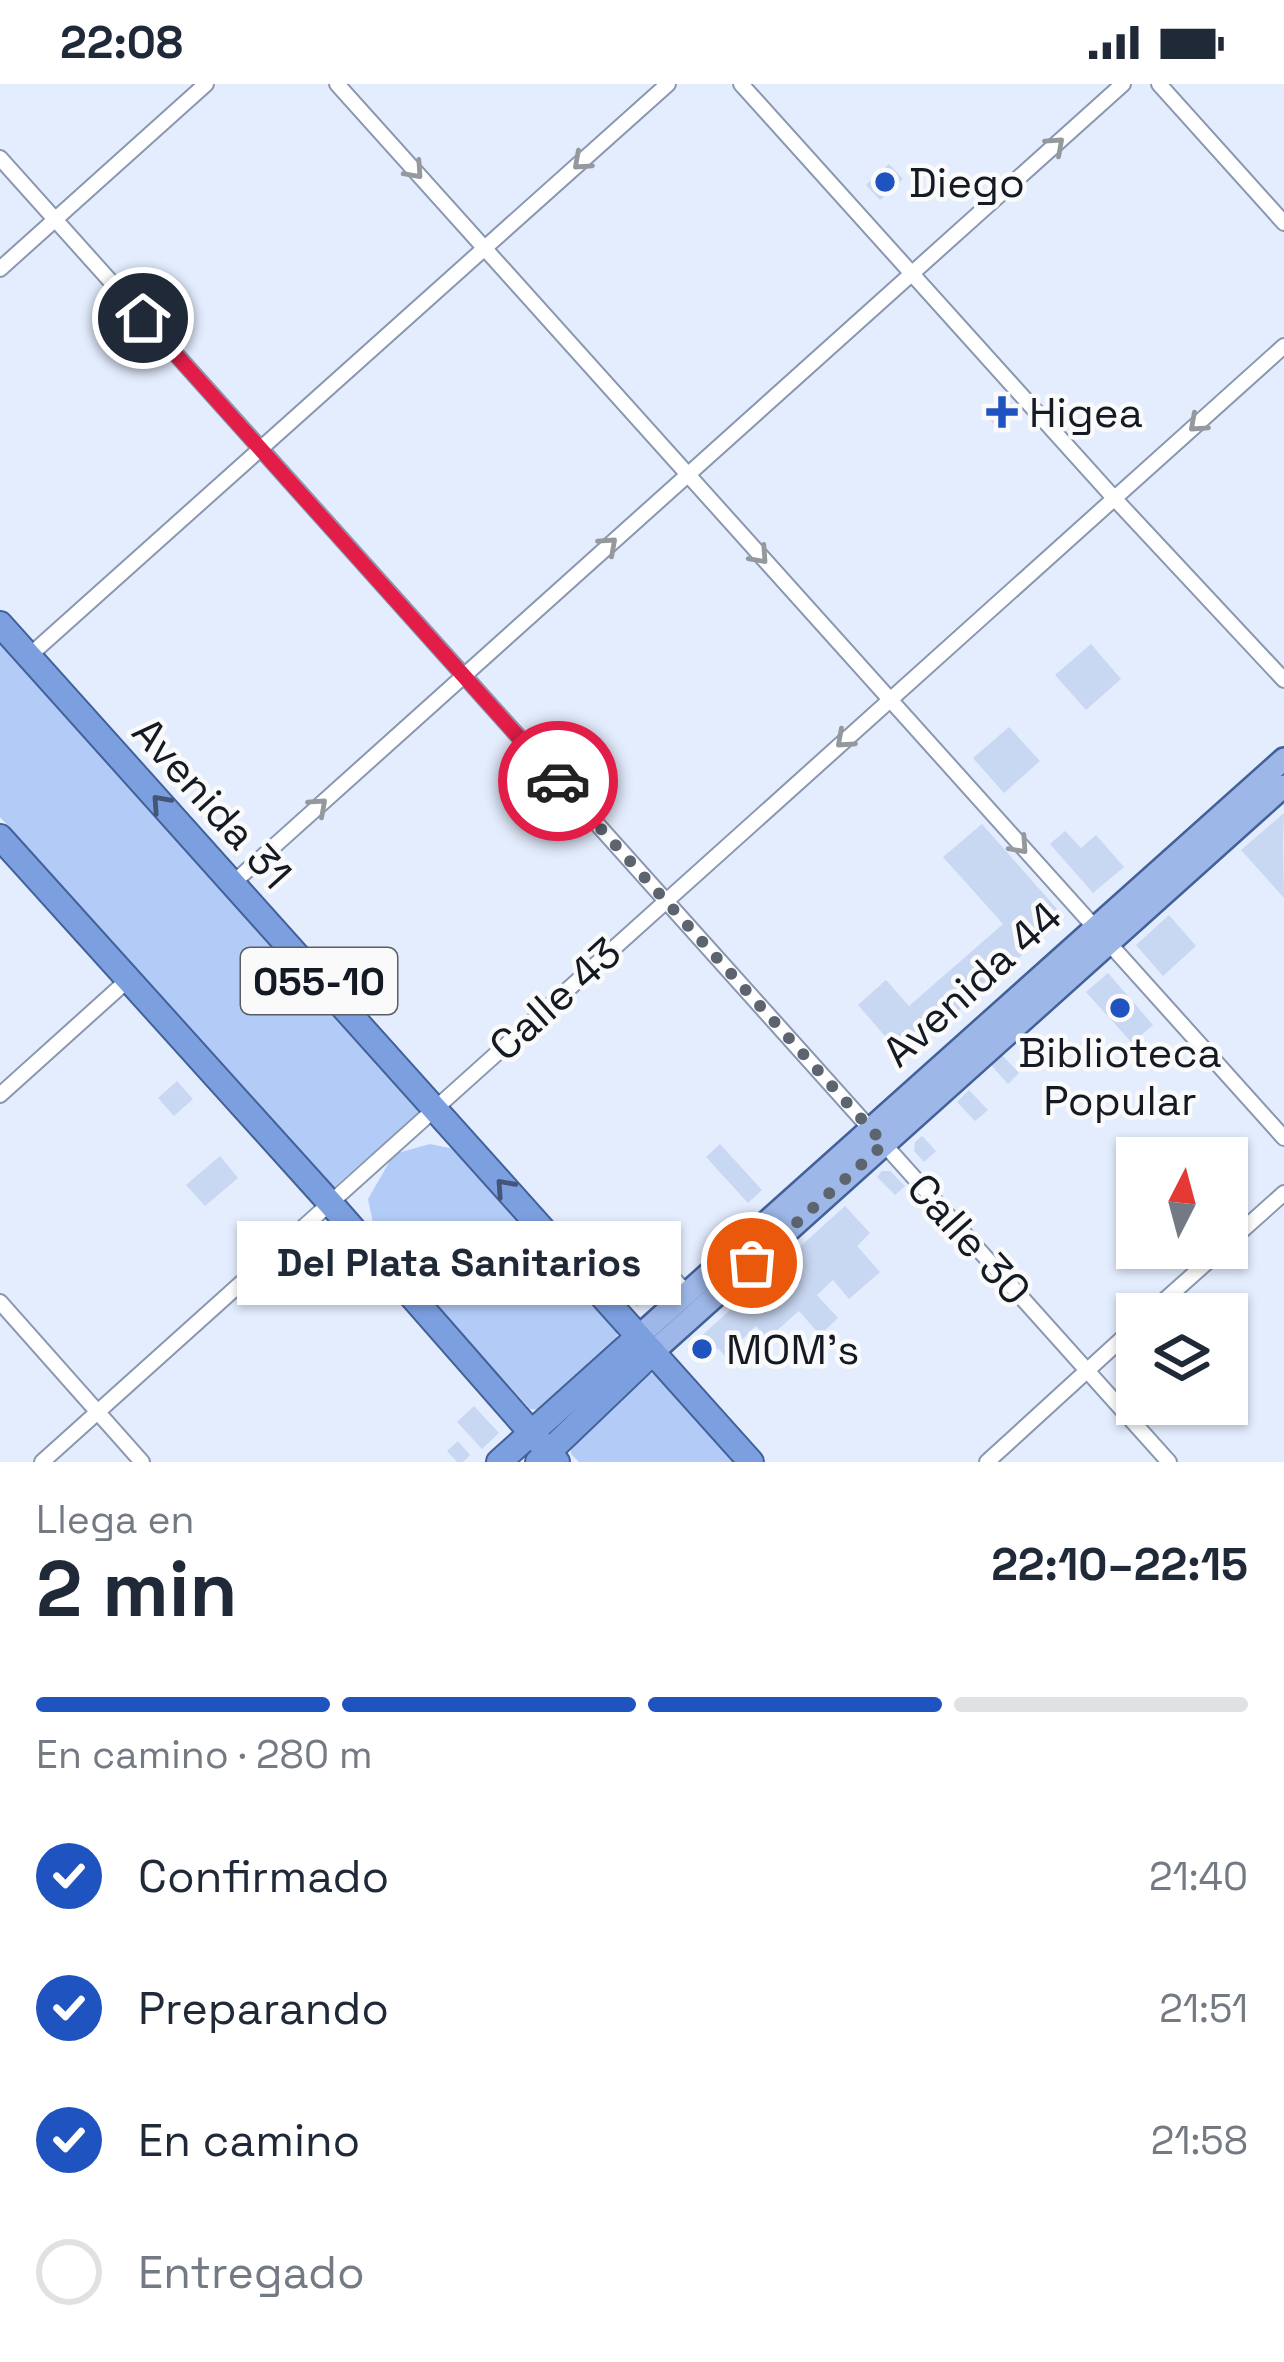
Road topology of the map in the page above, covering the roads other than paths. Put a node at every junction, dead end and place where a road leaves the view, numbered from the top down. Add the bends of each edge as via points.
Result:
1 (206, 84) edge
2 (338, 84) edge
3 (668, 84) edge
4 (741, 84) edge
5 (1124, 84) edge
6 (1159, 84) edge
7 (0, 158) edge
8 (55, 220) junction
9 (1284, 223) edge
10 (485, 249) junction
11 (0, 268) edge
12 (912, 274) junction
13 (1284, 346) edge
14 (261, 449) junction
15 (688, 475) junction
16 (1114, 498) junction
17 (0, 624) edge
18 (29, 656) junction
19 (464, 676) junction
20 (1284, 680) edge
21 (889, 700) junction
22 (1284, 759) edge
23 (1284, 786) edge
24 (0, 837) edge
25 (232, 884) junction
26 (665, 899) junction
27 (1101, 935) junction
28 (130, 978) junction
29 (0, 1095) edge
30 (433, 1108) junction
31 (877, 1136) junction
32 (1284, 1138) edge
33 (1284, 1193) edge
34 (331, 1204) junction
35 (1248, 1225) edge
36 (652, 1250) dead end
37 (1199, 1269) edge
38 (594, 1288) junction
39 (1172, 1293) edge
40 (0, 1302) edge
41 (643, 1337) junction
42 (1116, 1344) edge
43 (1087, 1370) junction
44 (98, 1412) junction
45 (531, 1433) junction
46 (548, 1459) edge
47 (43, 1462) edge
48 (142, 1462) edge
49 (499, 1462) edge
50 (751, 1462) edge
51 (987, 1462) edge
52 (1169, 1462) edge

1 - 8 street
2 -> 10 street
3 -> 10 street
4 - 12 street
12 -> 5 street
6 - 9 street
7 - 8 street, Calle 30
8 - 11 street
8 - 14 street, Calle 30
10 - 14 street
10 - 15 street
12 - 15 street
12 - 16 street
13 -> 16 street, Calle 43
14 - 18 street
14 - 19 street, Calle 30
19 -> 15 street
15 -> 21 street
16 - 20 street
16 - 21 street, Calle 43
17 - 18 highway, Avenida 31 / 055-10
25 -> 18 highway, Avenida 31 / 055-10
25 -> 19 street
19 - 26 street, Calle 30
21 -> 26 street, Calle 43
21 -> 27 street
22 - 27 main road, Avenida 44
23 - 27 main road, Avenida 44
24 - 28 highway, 055-10
25 - 30 highway, Avenida 31 / 055-10
26 - 30 street, Calle 43
26 - 31 street, Calle 30
27 - 31 main road, Avenida 44
27 - 32 street
28 - 29 street
28 - 34 highway, 055-10
30 - 34 street, Calle 43
38 -> 30 highway, Avenida 31 / 055-10
31 - 41 main road, Avenida 44
31 - 41 main road, Avenida 44 via 682,1284
31 - 43 street, Calle 30
33 - 35 street
34 - 44 street, Calle 43
34 - 45 highway, 055-10
36 - 38 lane via 648,1245
37 - 39 street
38 - 41 highway, Avenida 31 / 055-10
40 - 44 street
41 - 45 highway, Avenida 44
41 - 46 highway, Avenida 44
41 - 50 highway, Avenida 31 / 055-10
42 - 43 street
43 - 51 street
43 - 52 street, Calle 30
44 - 47 street, Calle 43
44 - 48 street
45 - 46 highway, 055-10
45 - 49 highway, Avenida 44

